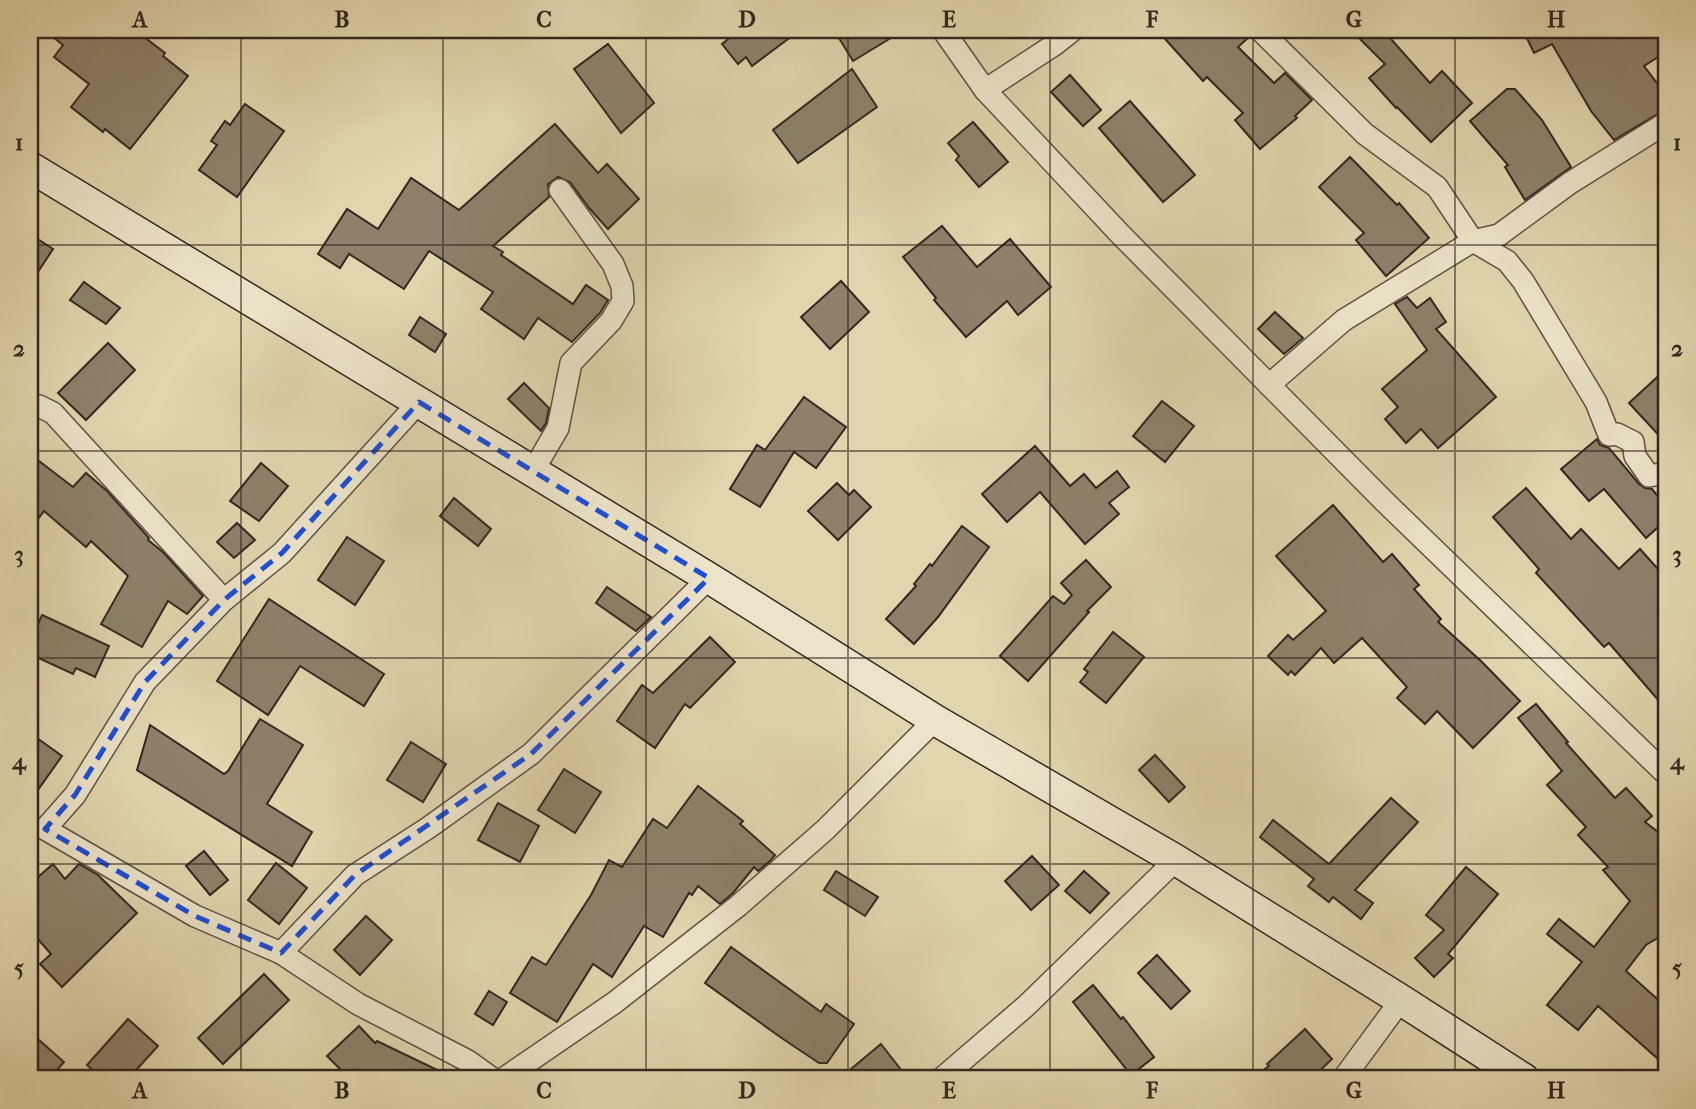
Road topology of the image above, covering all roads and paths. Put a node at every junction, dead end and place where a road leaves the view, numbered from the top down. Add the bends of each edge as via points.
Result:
1 (943, 30) edge
2 (1073, 30) edge
3 (1260, 30) edge
4 (985, 90) junction
5 (1666, 123) edge
6 (30, 167) edge
7 (560, 190) dead end
8 (1473, 240) junction
9 (1269, 385) junction
10 (419, 402) junction
11 (30, 411) edge
12 (533, 471) junction
13 (1661, 479) edge
14 (709, 578) junction
15 (224, 600) junction
16 (935, 720) junction
17 (1666, 774) edge
18 (1176, 860) junction
19 (281, 953) junction
20 (1401, 1000) junction
21 (493, 1079) edge
22 (503, 1079) edge
23 (941, 1079) edge
24 (1343, 1079) edge
25 (1524, 1079) edge

1 - 4 street
2 - 4 street
3 - 8 street via 1366,134 1437,187
4 - 9 street
5 - 8 street via 1499,234
6 - 10 main road
7 - 12 street via 612,264 623,301 611,321 571,363 558,428
8 - 9 street via 1344,320
8 - 13 street via 1507,261 1523,281 1596,402 1609,435 1633,442 1635,456
9 - 17 street
10 - 12 main road
10 - 15 street via 282,553
11 - 15 street via 39,407 53,413
12 - 14 main road
14 - 16 main road
14 - 19 street via 531,754 355,875
15 - 19 street via 145,682 75,795 45,829 195,916
16 - 18 main road
16 - 22 street via 825,830 738,906 614,1003
18 - 20 main road
18 - 23 street via 1026,1006
19 - 21 street via 358,1004 468,1061
20 - 24 street
20 - 25 main road

